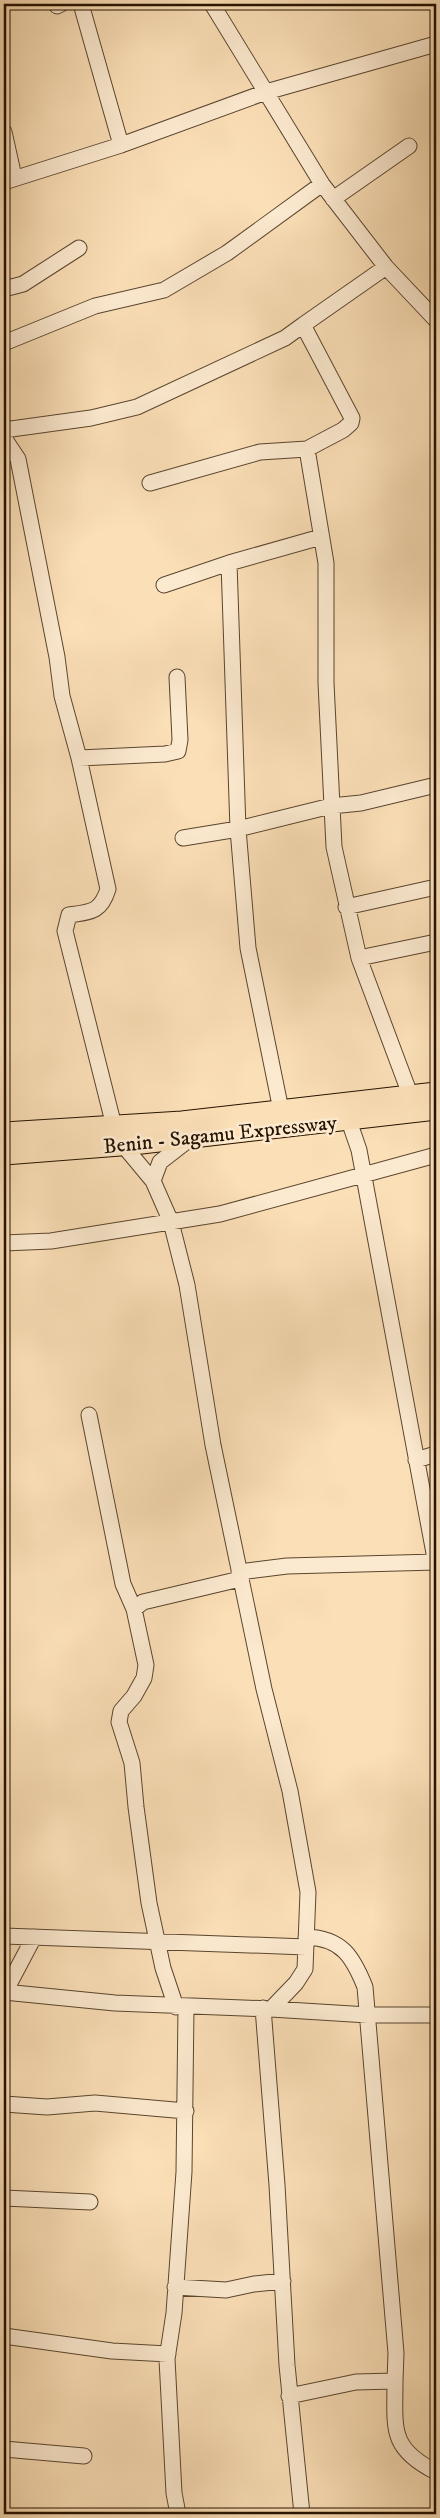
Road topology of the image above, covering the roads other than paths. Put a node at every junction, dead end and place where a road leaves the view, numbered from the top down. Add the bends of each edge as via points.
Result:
1 (81, 4) edge
2 (212, 4) edge
3 (436, 44) edge
4 (266, 92) junction
5 (4, 132) edge
6 (121, 145) junction
7 (409, 146) dead end
8 (9, 180) edge
9 (322, 184) junction
10 (334, 199) junction
11 (78, 248) dead end
12 (386, 267) junction
13 (4, 289) edge
14 (436, 320) edge
15 (303, 325) junction
16 (4, 343) edge
17 (4, 430) edge
18 (4, 438) edge
19 (307, 449) junction
20 (150, 483) dead end
21 (321, 537) junction
22 (229, 562) junction
23 (164, 585) dead end
24 (177, 678) dead end
25 (79, 758) junction
26 (436, 785) edge
27 (331, 806) junction
28 (238, 829) junction
29 (182, 838) dead end
30 (436, 887) edge
31 (346, 907) junction
32 (436, 942) edge
33 (359, 958) junction
34 (436, 1093) edge
35 (411, 1097) junction
36 (436, 1109) edge
37 (282, 1110) junction
38 (349, 1121) junction
39 (4, 1133) edge
40 (119, 1136) junction
41 (192, 1138) junction
42 (4, 1154) edge
43 (436, 1155) edge
44 (363, 1174) junction
45 (153, 1181) junction
46 (170, 1222) junction
47 (4, 1243) edge
48 (89, 1415) dead end
49 (436, 1454) edge
50 (416, 1460) junction
51 (436, 1563) edge
52 (240, 1576) junction
53 (134, 1608) junction
54 (4, 1936) edge
55 (34, 1938) junction
56 (158, 1941) junction
57 (306, 1942) junction
58 (4, 1992) edge
59 (181, 2007) junction
60 (267, 2008) junction
61 (368, 2015) junction
62 (436, 2015) edge
63 (4, 2104) edge
64 (186, 2111) junction
65 (4, 2198) edge
66 (90, 2202) dead end
67 (283, 2281) junction
68 (175, 2288) junction
69 (4, 2336) edge
70 (168, 2354) junction
71 (395, 2381) junction
72 (289, 2396) junction
73 (4, 2449) edge
74 (84, 2456) dead end
75 (436, 2472) edge
76 (178, 2514) edge
77 (302, 2514) edge

1 - 6 street
2 - 4 street
3 - 4 street
4 - 6 street
4 - 9 street
5 - 8 street
6 - 8 street
7 - 10 street
9 - 10 street
9 - 16 street via 227,252 164,290 95,306
10 - 12 street
11 - 13 street via 23,284
12 - 14 street
12 - 15 street
15 - 17 street via 285,338 137,407 91,418
15 - 19 street via 352,418 343,430
18 - 25 street via 18,459 62,696
19 - 20 street via 260,452
19 - 21 street
21 - 22 street
21 - 27 street via 326,563
22 - 23 street
22 - 28 street
24 - 25 street via 178,751
25 - 40 street via 108,889 104,902 97,909 70,915 66,931
26 - 27 street via 360,803
27 - 28 street
27 - 31 street via 334,848
28 - 29 street
28 - 37 street via 248,948
30 - 31 street
31 - 33 street
32 - 33 street
33 - 35 street
34 - 35 highway
35 - 37 highway
36 - 38 highway, Benin - Sagamu Expressway
37 - 40 highway via 182,1122
38 - 41 highway, Benin - Sagamu Expressway
38 - 44 street
39 - 40 highway
40 - 41 highway, Benin - Sagamu Expressway
40 - 42 highway, Benin - Sagamu Expressway
40 - 45 street
41 - 45 street via 160,1162
43 - 44 street
44 - 46 street via 220,1214
44 - 50 street
45 - 46 street
46 - 47 street via 51,1241
46 - 52 street via 187,1285 212,1445
48 - 53 street via 123,1584
49 - 50 street
50 - 51 street
51 - 52 street via 287,1566
52 - 53 street via 144,1602
52 - 57 street via 293,1809 308,1892
53 - 56 street via 146,1665 144,1678 119,1717 132,1763
54 - 55 street
55 - 56 street
55 - 58 street
56 - 57 street
56 - 59 street
57 - 60 street via 305,1969 296,1983
57 - 61 street via 336,1944 354,1961 365,1987
58 - 59 street
59 - 60 street
59 - 64 street
60 - 61 street
60 - 67 street
61 - 62 street
61 - 71 street via 396,2353
63 - 64 street via 47,2107 94,2103
64 - 68 street
65 - 66 street
67 - 68 street via 226,2290
67 - 72 street
68 - 70 street
69 - 70 street via 112,2351
70 - 76 street via 174,2493
71 - 72 street via 356,2382
71 - 75 street via 395,2428 404,2448 415,2461
72 - 77 street
73 - 74 street

